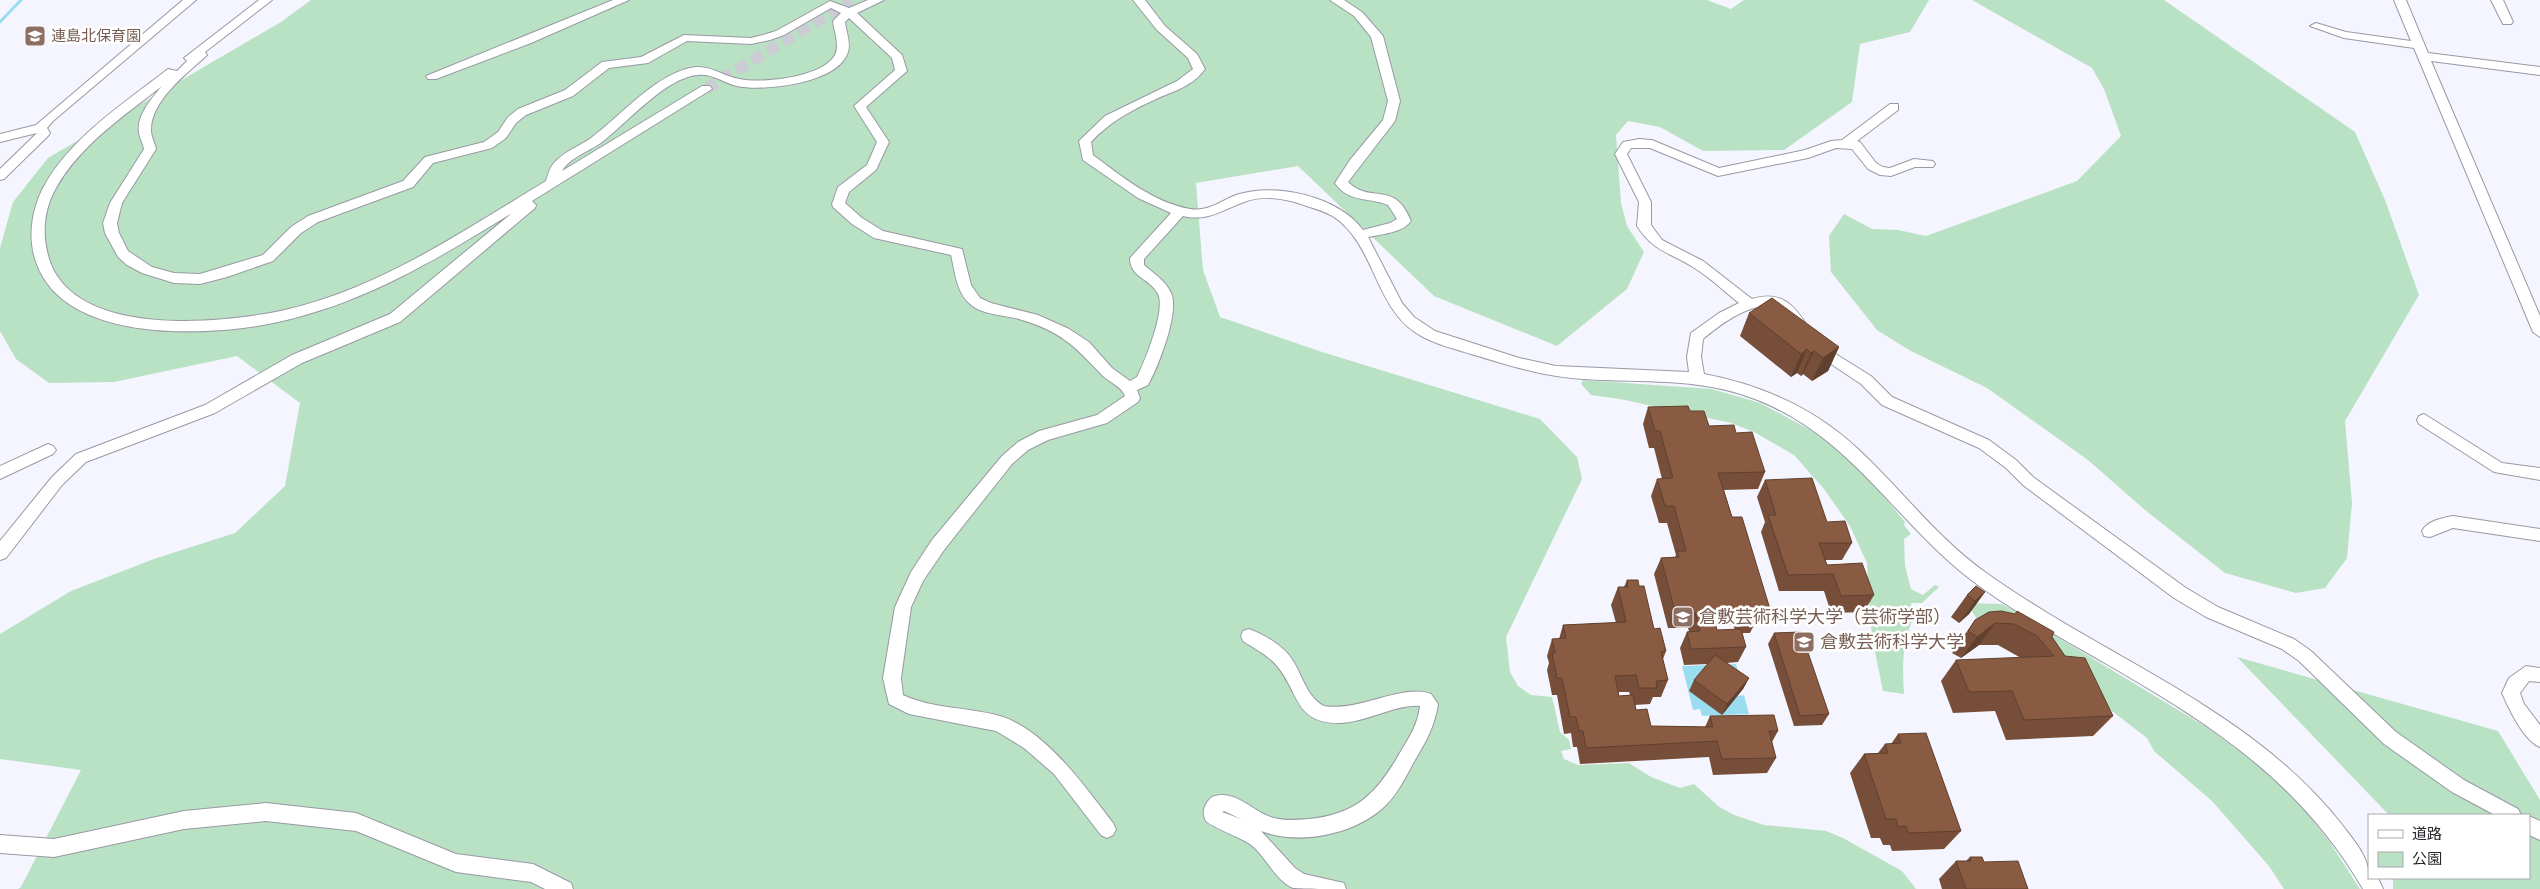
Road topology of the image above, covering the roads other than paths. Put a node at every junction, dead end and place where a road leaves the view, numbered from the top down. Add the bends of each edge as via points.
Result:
1 (190, 0) edge
2 (266, 0) edge
3 (623, 0) edge
4 (878, 0) edge
5 (1139, 0) edge
6 (1336, 0) edge
7 (2400, 0) edge
8 (2497, 0) edge
9 (828, 2) edge
10 (849, 12) junction
11 (2508, 22) dead end
12 (2316, 26) dead end
13 (2421, 50) junction
14 (198, 51) junction
15 (2540, 70) edge
16 (432, 76) dead end
17 (706, 90) tunnel mouth
18 (1894, 107) dead end
19 (40, 128) junction
20 (0, 138) edge
21 (1845, 144) junction
22 (1929, 164) dead end
23 (0, 176) edge
24 (551, 183) junction
25 (537, 192) junction
26 (1180, 212) junction
27 (1359, 235) junction
28 (1750, 304) junction
29 (2536, 313) edge
30 (2540, 332) edge
31 (1697, 378) junction
32 (1129, 387) junction
33 (2424, 420) dead end
34 (48, 450) dead end
35 (0, 473) edge
36 (2540, 474) edge
37 (2430, 531) dead end
38 (2540, 535) edge
39 (0, 553) edge
40 (1249, 636) dead end
41 (2540, 675) edge
42 (2540, 739) edge
43 (2510, 814) edge
44 (1107, 829) dead end
45 (0, 844) edge
46 (564, 889) edge
47 (1337, 889) edge
48 (2374, 889) edge

1 - 19 street
2 - 14 street
3 - 16 street via 527,41
4 - 10 street
5 - 26 street via 1160,28 1193,56 1199,69 1194,76 1118,113 1094,130 1085,141 1087,157 1122,184
6 - 27 street via 1358,14 1377,36 1394,101 1389,121 1354,162 1341,183 1347,192 1357,197 1388,199 1402,211 1404,221 1394,227
7 - 13 street
8 - 11 street
9 - 10 street
9 - 14 street via 780,33 766,38 751,41 684,38 644,60 606,64 568,93 522,112 502,135 488,145 429,160 408,184 313,220 296,230 268,258 200,279 174,278 132,262 123,254 110,223 116,203 150,149 144,131 154,104 201,55
10 - 24 street via 839,21 842,55 832,66 814,75 766,83 738,83 709,71 694,71 678,77 635,106 590,145 560,164
10 - 32 street via 898,57 901,71 860,106 865,119 879,132 883,142 872,167 843,190 838,204 879,235 957,252 973,301 988,309 1028,316 1060,330 1085,346 1108,373
12 - 13 street via 2344,35
13 - 15 street
13 - 29 street
14 - 25 street via 90,139 67,164 46,195 37,227 41,259 55,285 88,308 140,324 178,327 252,323 288,316 382,283
17 - 24 street
18 - 21 street
19 - 20 street
19 - 23 street via 44,133
21 - 22 street via 1856,145 1880,171 1891,172 1914,163
21 - 28 street via 1718,172 1652,144 1627,146 1622,154 1645,202 1644,226 1657,243 1698,264
24 - 25 street
25 - 39 street via 538,199 395,318 297,359 210,409 82,458 57,481
26 - 27 street via 1205,214 1243,197 1267,192 1294,197 1341,215
26 - 32 street via 1136,258 1137,267 1165,293 1167,305 1153,360 1143,381
27 - 31 street via 1405,319 1427,333 1530,367 1569,373
28 - 31 street via 1696,337
28 - 43 street via 1763,299 1780,302 1820,351 1866,380 1887,401 1984,444 2005,458 2036,487 2180,593 2212,612 2288,644 2305,656 2390,738 2458,786
29 - 30 street
31 - 48 street via 1768,397 1827,430 1873,470 1928,533 1977,575 2230,731 2300,789 2353,854
32 - 44 street via 1133,398 1102,419 1044,435 1023,446 1007,460 917,576 903,607 892,678 895,699 915,709 1000,724 1030,742 1060,768
33 - 36 street via 2500,468
34 - 35 street
37 - 38 street via 2453,522
40 - 47 street via 1285,663 1307,705 1317,712 1333,716 1415,698 1425,699 1429,704 1427,724 1390,787 1375,803 1355,816 1291,830 1270,826 1226,803 1218,803 1213,808 1216,818 1243,829 1259,840 1288,874 1300,882
41 - 42 street via 2526,672 2515,683 2511,693 2518,709
45 - 46 street via 54,848 184,820 266,812 356,822 456,863 533,873

